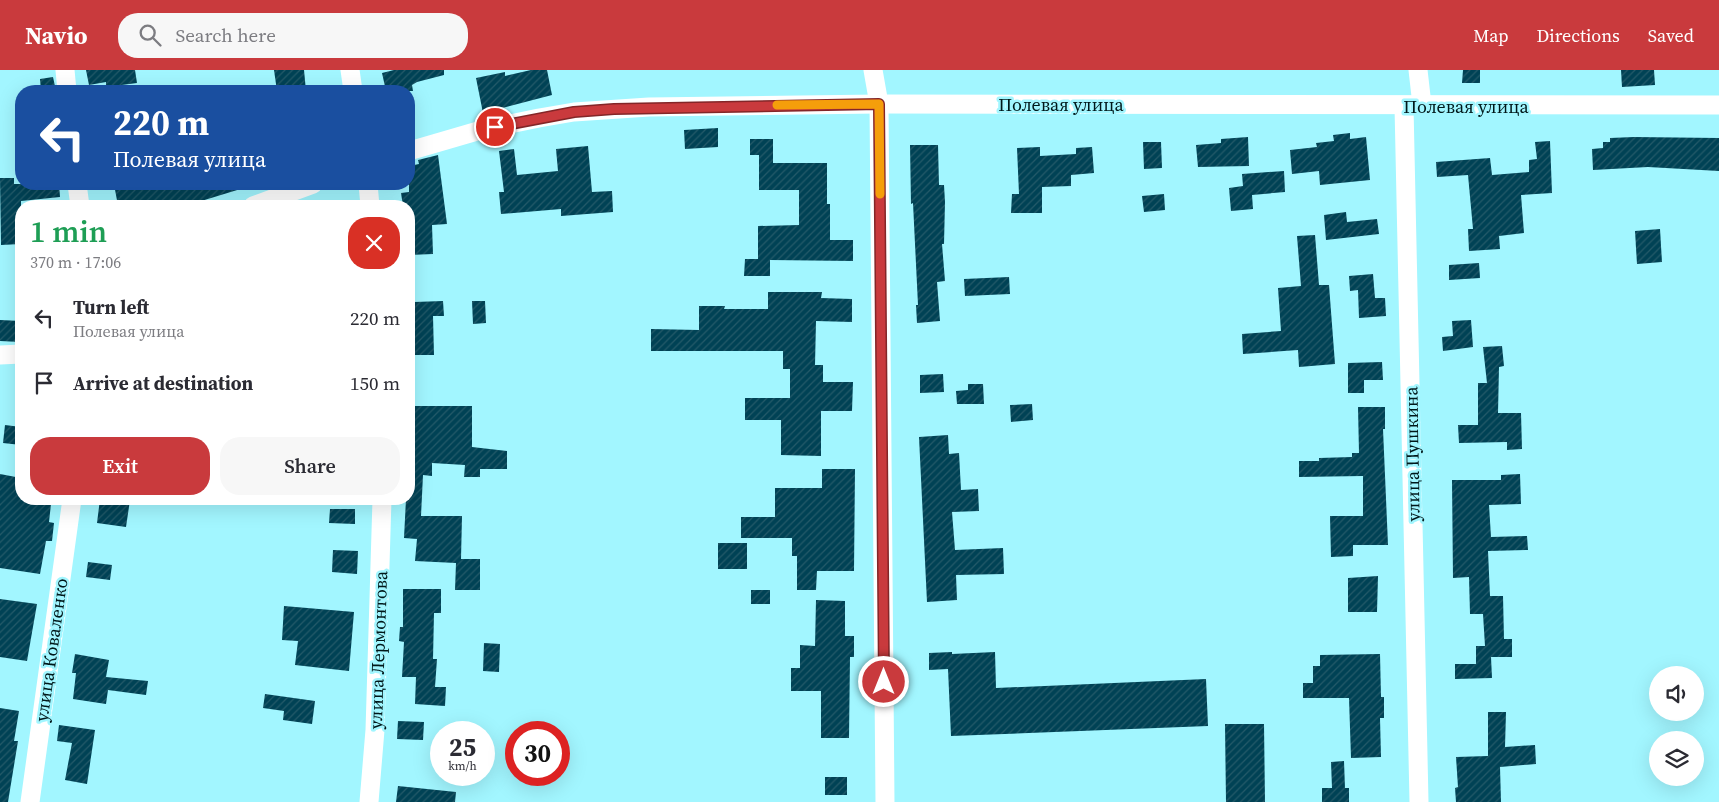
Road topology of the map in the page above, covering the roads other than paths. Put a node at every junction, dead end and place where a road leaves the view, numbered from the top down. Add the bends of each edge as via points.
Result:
1 (65, 70) edge
2 (350, 70) edge
3 (873, 70) edge
4 (1418, 70) edge
5 (66, 85) edge
6 (352, 85) edge
7 (879, 104) junction
8 (1719, 105) edge
9 (1413, 106) junction
10 (415, 149) edge
11 (297, 190) edge
12 (269, 200) edge
13 (15, 354) edge
14 (0, 355) edge
15 (71, 505) edge
16 (382, 505) edge
17 (30, 802) edge
18 (369, 802) edge
19 (885, 802) edge
20 (1420, 802) edge

1 - 5 street
2 - 6 street
3 - 7 street
4 - 9 street, улица Пушкина
7 - 9 street, Полевая улица
7 - 10 street, Полевая улица via 649,107 574,112 481,130
7 - 19 street
8 - 9 street, Полевая улица
9 - 20 street, улица Пушкина
11 - 12 street
13 - 14 street
15 - 17 street, улица Коваленко
16 - 18 street, улица Лермонтова via 376,710

